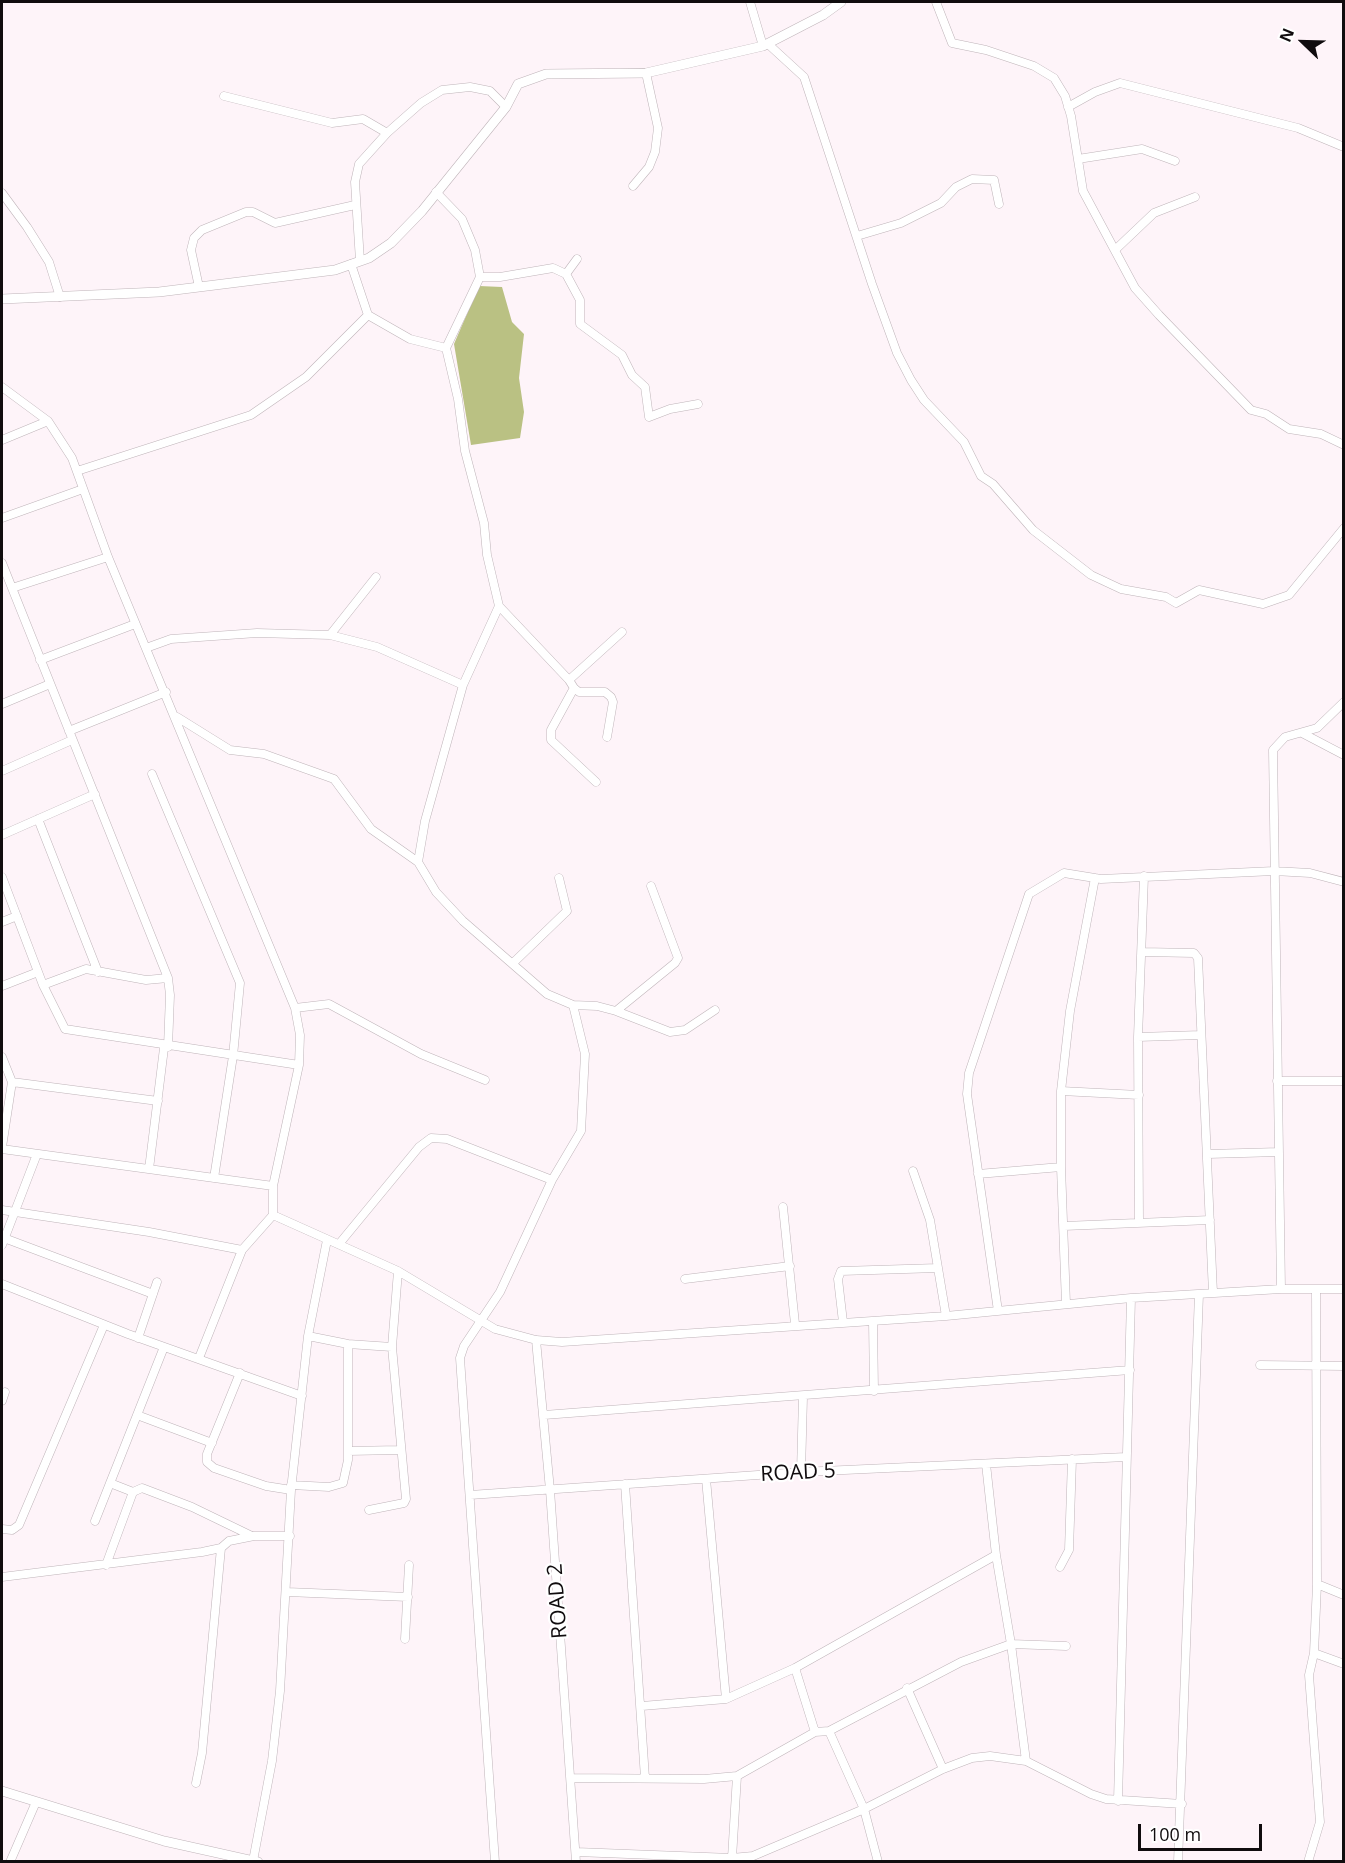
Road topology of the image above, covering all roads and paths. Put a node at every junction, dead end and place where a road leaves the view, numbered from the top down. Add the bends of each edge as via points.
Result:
1 (750, 2) edge
2 (841, 2) edge
3 (936, 2) edge
4 (765, 45) junction
5 (646, 73) junction
6 (224, 96) dead end
7 (506, 107) junction
8 (1068, 107) junction
9 (387, 134) junction
10 (1344, 147) edge
11 (1078, 159) junction
12 (1175, 161) dead end
13 (633, 186) dead end
14 (436, 192) junction
15 (2, 194) edge
16 (1195, 197) dead end
17 (999, 204) dead end
18 (355, 205) junction
19 (857, 236) junction
20 (1115, 250) junction
21 (577, 259) dead end
22 (356, 263) junction
23 (566, 274) junction
24 (480, 277) junction
25 (199, 287) junction
26 (60, 297) junction
27 (2, 299) edge
28 (368, 315) junction
29 (446, 348) junction
30 (2, 387) edge
31 (698, 404) dead end
32 (48, 421) junction
33 (2, 440) edge
34 (1344, 445) edge
35 (77, 471) junction
36 (83, 489) junction
37 (2, 518) edge
38 (1344, 528) edge
39 (108, 557) junction
40 (2, 563) edge
41 (376, 577) dead end
42 (12, 588) junction
43 (499, 606) junction
44 (135, 624) junction
45 (622, 632) dead end
46 (330, 635) junction
47 (146, 648) junction
48 (40, 660) junction
49 (569, 680) junction
50 (50, 684) junction
51 (463, 686) junction
52 (574, 688) junction
53 (166, 692) junction
54 (1344, 702) edge
55 (2, 704) edge
56 (175, 716) junction
57 (69, 731) junction
58 (1302, 733) junction
59 (608, 737) dead end
60 (72, 740) junction
61 (1344, 755) edge
62 (2, 771) edge
63 (152, 774) dead end
64 (596, 782) dead end
65 (94, 794) junction
66 (38, 819) junction
67 (2, 836) edge
68 (418, 862) junction
69 (1274, 871) junction
70 (1144, 876) junction
71 (2, 877) edge
72 (1095, 878) junction
73 (559, 879) dead end
74 (1344, 882) edge
75 (651, 886) dead end
76 (17, 916) junction
77 (2, 922) edge
78 (1142, 952) junction
79 (513, 963) junction
80 (38, 972) junction
81 (98, 972) junction
82 (168, 978) junction
83 (2, 986) edge
84 (43, 986) junction
85 (573, 1005) junction
86 (295, 1008) junction
87 (715, 1010) dead end
88 (616, 1011) junction
89 (1201, 1035) junction
90 (1138, 1037) junction
91 (168, 1047) junction
92 (233, 1056) junction
93 (2, 1057) edge
94 (298, 1065) junction
95 (484, 1080) dead end
96 (1277, 1081) junction
97 (1344, 1081) edge
98 (12, 1082) junction
99 (1061, 1091) junction
100 (1139, 1095) junction
101 (158, 1101) junction
102 (2, 1148) edge
103 (1279, 1152) junction
104 (37, 1154) junction
105 (1208, 1154) junction
106 (1061, 1167) junction
107 (149, 1169) junction
108 (913, 1171) dead end
109 (978, 1174) junction
110 (214, 1178) junction
111 (552, 1180) junction
112 (273, 1186) junction
113 (783, 1208) dead end
114 (2, 1210) edge
115 (15, 1211) junction
116 (273, 1215) junction
117 (1210, 1220) junction
118 (1139, 1222) junction
119 (1064, 1226) junction
120 (327, 1240) junction
121 (3, 1241) edge
122 (339, 1244) junction
123 (242, 1250) junction
124 (790, 1266) junction
125 (938, 1268) junction
126 (398, 1272) junction
127 (685, 1279) dead end
128 (157, 1282) dead end
129 (2, 1284) edge
130 (1281, 1289) junction
131 (1316, 1289) junction
132 (1344, 1289) edge
133 (1213, 1293) junction
134 (153, 1294) junction
135 (1199, 1294) junction
136 (1131, 1298) junction
137 (1066, 1304) junction
138 (998, 1311) junction
139 (946, 1316) junction
140 (482, 1320) junction
141 (873, 1321) junction
142 (843, 1322) junction
143 (795, 1324) junction
144 (104, 1325) junction
145 (308, 1336) junction
146 (138, 1338) junction
147 (536, 1340) junction
148 (348, 1344) junction
149 (165, 1347) junction
150 (392, 1347) junction
151 (200, 1358) junction
152 (1260, 1365) dead end
153 (1317, 1366) junction
154 (1344, 1366) edge
155 (1130, 1370) junction
156 (240, 1373) junction
157 (874, 1391) junction
158 (5, 1392) dead end
159 (302, 1396) junction
160 (803, 1397) junction
161 (2, 1401) edge
162 (544, 1414) junction
163 (137, 1415) junction
164 (212, 1443) junction
165 (399, 1450) junction
166 (348, 1451) junction
167 (1126, 1457) junction
168 (1072, 1459) junction
169 (986, 1464) junction
170 (801, 1472) junction
171 (706, 1479) junction
172 (110, 1483) junction
173 (625, 1484) junction
174 (291, 1487) junction
175 (550, 1490) junction
176 (133, 1492) junction
177 (470, 1495) junction
178 (369, 1510) dead end
179 (95, 1521) dead end
180 (2, 1530) edge
181 (254, 1536) junction
182 (290, 1536) junction
183 (221, 1548) junction
184 (996, 1555) junction
185 (106, 1565) junction
186 (409, 1565) dead end
187 (1060, 1567) dead end
188 (2, 1577) edge
189 (1317, 1584) junction
190 (287, 1592) junction
191 (1344, 1595) edge
192 (408, 1597) junction
193 (405, 1639) dead end
194 (1011, 1644) junction
195 (1066, 1646) dead end
196 (1314, 1653) junction
197 (1344, 1664) edge
198 (795, 1668) junction
199 (907, 1689) junction
200 (726, 1699) junction
201 (642, 1706) junction
202 (830, 1731) junction
203 (815, 1732) junction
204 (1026, 1761) junction
205 (943, 1768) junction
206 (737, 1776) junction
207 (571, 1778) junction
208 (645, 1778) junction
209 (196, 1783) dead end
210 (2, 1791) edge
211 (1118, 1801) junction
212 (36, 1802) junction
213 (1182, 1804) junction
214 (864, 1809) junction
215 (576, 1852) junction
216 (212, 1857) edge
217 (732, 1858) junction
218 (253, 1861) edge
219 (10, 1862) edge
220 (258, 1862) edge
221 (495, 1862) edge
222 (576, 1862) edge
223 (878, 1862) edge
224 (1178, 1862) edge
225 (1308, 1862) edge

1 - 4 street
2 - 4 street
3 - 8 street via 952,43 1034,66 1054,78
4 - 5 street
4 - 19 street via 804,77
5 - 7 street via 546,74 518,84
5 - 13 street via 658,128 649,166
6 - 9 street via 332,123 363,119
7 - 9 street via 490,91 470,87 442,90
7 - 14 street
8 - 10 street via 1120,83 1298,128
8 - 11 street
9 - 18 street via 359,165
11 - 12 street via 1142,149
11 - 20 street via 1083,190
14 - 22 street via 391,243
14 - 24 street via 462,219 476,250
15 - 26 street via 49,262
16 - 20 street via 1154,213
17 - 19 street via 994,180 972,179 956,187 940,203 900,224
18 - 22 street
18 - 25 street via 275,223 246,212 202,230 194,238 191,250
19 - 38 street via 897,353 924,400 964,442 981,476 993,484 1033,530 1091,575 1121,589 1166,597 1176,603 1199,590 1263,604 1289,595
20 - 34 street via 1135,288 1251,410 1266,414 1289,429 1321,434
21 - 23 street
22 - 25 street via 335,270
22 - 28 street
23 - 24 street via 553,268
23 - 31 street via 580,300 580,324 622,355 632,375 645,387 649,417
24 - 29 street
25 - 26 street
26 - 27 street
28 - 29 street via 410,339
28 - 35 street via 306,377 251,415
29 - 43 street
30 - 32 street
32 - 33 street
32 - 35 street
35 - 36 street
36 - 37 street
36 - 39 street
39 - 42 street
39 - 44 street
40 - 42 street
41 - 46 street
42 - 48 street
43 - 49 street
43 - 51 street
44 - 47 street
44 - 48 street
45 - 49 street
46 - 47 street via 257,633 171,639
46 - 51 street via 377,647
47 - 53 street
48 - 50 street
49 - 52 street
50 - 55 street
50 - 57 street
51 - 68 street via 425,821
52 - 59 street via 579,692 605,692 611,697
52 - 64 street via 551,730 550,740
53 - 56 street
53 - 57 street
54 - 58 street via 1317,728
56 - 68 street via 230,750 264,754 334,779 371,829
56 - 86 street
57 - 60 street
58 - 61 street
58 - 69 street via 1285,737 1273,750
60 - 62 street
60 - 65 street
63 - 92 street via 240,983
65 - 66 street
65 - 82 street
66 - 67 street
66 - 81 street
68 - 79 street via 436,892 463,921
69 - 70 street
69 - 74 street via 1310,873
69 - 96 street
70 - 72 street
70 - 78 street
71 - 76 street
72 - 99 street via 1070,1011
72 - 109 street via 1064,873 1032,890 1026,899 969,1072 967,1094
73 - 79 street via 567,911
75 - 88 street via 678,958
76 - 77 street
76 - 80 street
78 - 89 street via 1197,955
78 - 90 street
79 - 85 street via 547,994
80 - 83 street
80 - 84 street
81 - 82 street via 146,980
81 - 84 street via 86,969
82 - 91 street
84 - 91 street via 65,1029
85 - 88 street
85 - 111 street via 585,1054 581,1131
86 - 94 street via 299,1019
86 - 95 street via 329,1004 421,1054
87 - 88 street via 677,1032
89 - 90 street
89 - 105 street
90 - 100 street
91 - 92 street
91 - 101 street via 164,1048
92 - 94 street
92 - 110 street
93 - 98 street
94 - 112 street
96 - 97 street
96 - 103 street
98 - 101 street
98 - 102 street
99 - 100 street
99 - 106 street
100 - 118 street
101 - 107 street
102 - 104 street
103 - 105 street
103 - 130 street
104 - 107 street
104 - 115 street
105 - 117 street
106 - 109 street
106 - 119 street
107 - 110 street
108 - 125 street via 930,1220
109 - 138 street
110 - 112 street
111 - 122 street via 447,1139 431,1138 419,1147
111 - 140 street via 500,1292
112 - 116 street
113 - 124 street
114 - 115 street
115 - 121 street
115 - 123 street
116 - 120 street
116 - 123 street
117 - 118 street
117 - 133 street
118 - 119 street
119 - 137 street
120 - 122 street
120 - 145 street
121 - 134 street
122 - 126 street
123 - 151 street
124 - 127 street
124 - 143 street
125 - 139 street
125 - 142 street via 842,1271 838,1279
126 - 140 street
126 - 150 street
128 - 134 street
129 - 144 street
130 - 131 street
130 - 133 street
131 - 132 street
131 - 153 street
133 - 135 street
134 - 146 street
135 - 136 street
135 - 213 street
136 - 137 street
136 - 155 street
137 - 138 street
138 - 139 street
139 - 141 street
140 - 147 street via 495,1329
140 - 177 street via 460,1358
141 - 142 street
141 - 157 street
142 - 143 street
143 - 147 street via 562,1342
144 - 146 street
144 - 180 street via 19,1525
145 - 148 street
145 - 159 street
146 - 149 street
147 - 162 street, ROAD 2
148 - 150 street
148 - 166 street
149 - 151 street
149 - 163 street
150 - 165 street
151 - 156 street
152 - 153 street
153 - 154 street
153 - 189 street
155 - 157 street
155 - 167 street
156 - 159 street
156 - 164 street
157 - 160 street
158 - 161 street
159 - 174 street
160 - 162 street
160 - 170 street
162 - 175 street, ROAD 2
163 - 164 street
163 - 172 street
164 - 174 street via 207,1459 214,1468 279,1490
165 - 166 street
165 - 178 street via 405,1503
166 - 174 street via 344,1483 338,1487
167 - 168 street, ROAD 5
167 - 211 street
168 - 169 street, ROAD 5
168 - 187 street via 1069,1550
169 - 170 street, ROAD 5
169 - 184 street
170 - 171 street, ROAD 5
171 - 173 street, ROAD 5
171 - 200 street
172 - 176 street
172 - 179 street
173 - 175 street, ROAD 5
173 - 201 street
174 - 182 street
175 - 177 street, ROAD 5
175 - 207 street, ROAD 2
176 - 181 street via 148,1488
176 - 185 street
177 - 221 street
181 - 182 street
181 - 183 street via 229,1541
182 - 190 street
183 - 185 street
183 - 209 street
184 - 194 street
184 - 198 street
185 - 188 street
186 - 192 street
189 - 191 street
189 - 196 street
190 - 192 street
190 - 218 street via 272,1761
192 - 193 street
194 - 195 street
194 - 199 street via 960,1662
194 - 204 street
196 - 197 street
196 - 225 street via 1309,1675 1320,1822
198 - 200 street
198 - 203 street
199 - 202 street
199 - 205 street
200 - 201 street
201 - 208 street
202 - 203 street
202 - 214 street
203 - 206 street
204 - 205 street via 990,1756
204 - 211 street via 1091,1794
205 - 214 street
206 - 208 street
206 - 217 street
207 - 208 street
207 - 215 street, ROAD 2
210 - 212 street
211 - 213 street
212 - 216 street
212 - 219 street
213 - 224 street
214 - 217 street via 753,1856
214 - 223 street
215 - 217 street
215 - 222 street, ROAD 2
216 - 218 street
218 - 220 street

